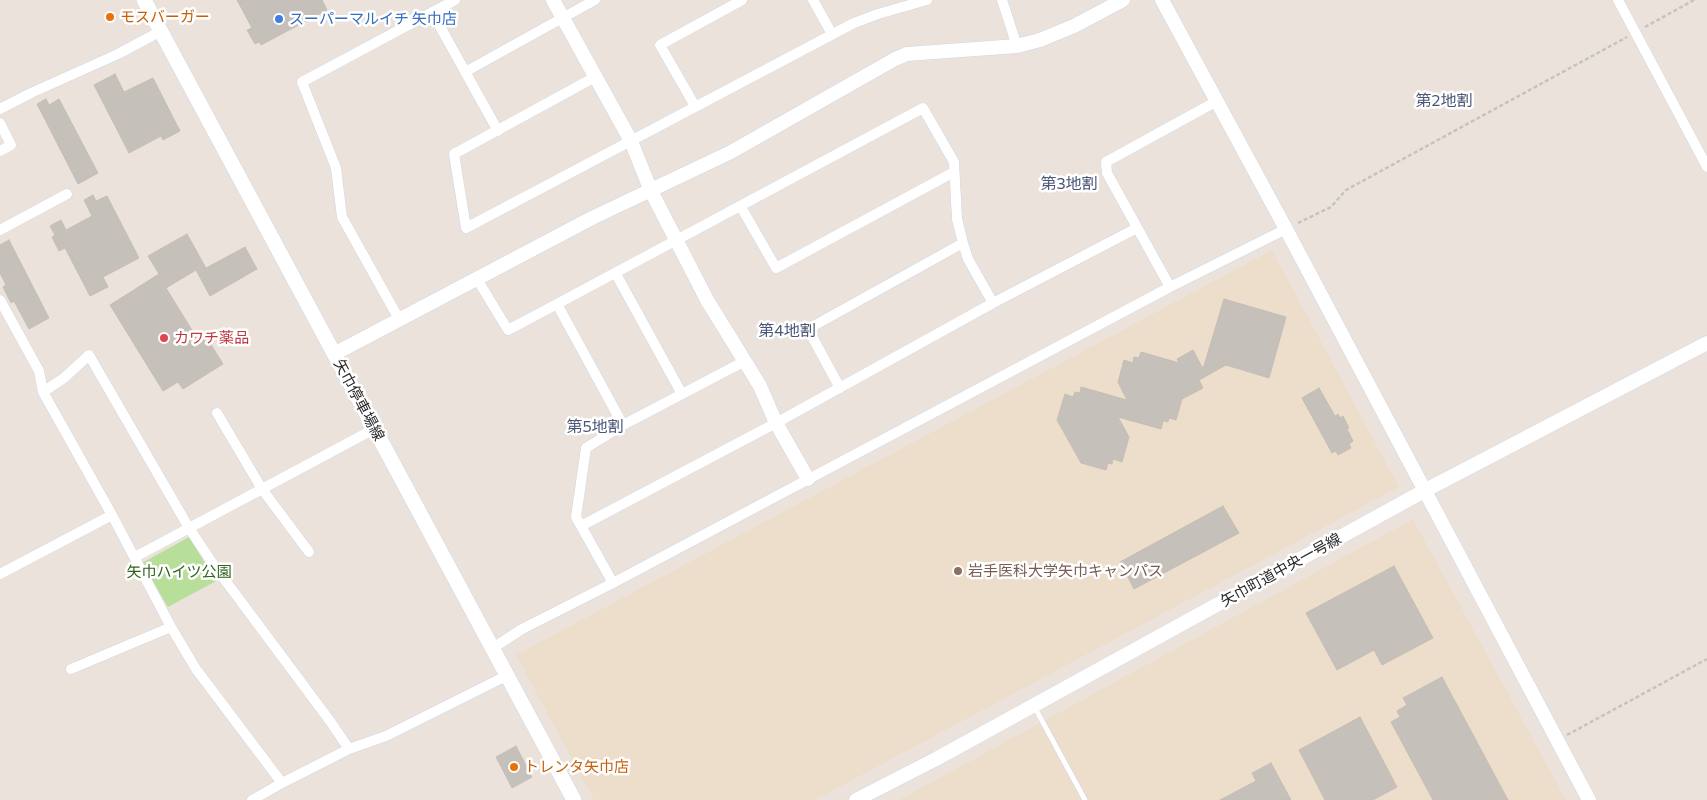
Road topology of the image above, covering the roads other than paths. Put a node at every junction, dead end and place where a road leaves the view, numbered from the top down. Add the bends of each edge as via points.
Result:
1 (144, 0) edge
2 (455, 0) edge
3 (552, 0) edge
4 (595, 0) edge
5 (742, 0) edge
6 (814, 0) edge
7 (927, 0) edge
8 (1002, 0) edge
9 (1124, 0) edge
10 (1162, 0) edge
11 (1618, 0) edge
12 (432, 12) junction
13 (562, 18) junction
14 (161, 31) junction
15 (832, 34) junction
16 (1017, 46) junction
17 (465, 72) junction
18 (595, 77) junction
19 (1217, 101) junction
20 (695, 106) junction
21 (0, 109) edge
22 (0, 123) edge
23 (498, 130) junction
24 (631, 141) junction
25 (0, 150) edge
26 (1707, 168) edge
27 (954, 172) junction
28 (651, 191) junction
29 (67, 194) dead end
30 (741, 207) junction
31 (1137, 228) junction
32 (1286, 229) junction
33 (0, 230) edge
34 (676, 240) junction
35 (962, 243) junction
36 (616, 274) junction
37 (477, 279) junction
38 (1170, 287) junction
39 (0, 300) edge
40 (993, 303) junction
41 (557, 304) junction
42 (399, 319) junction
43 (1707, 343) edge
44 (334, 354) junction
45 (745, 361) junction
46 (840, 388) junction
47 (43, 392) junction
48 (682, 394) junction
49 (217, 414) dead end
50 (776, 423) junction
51 (623, 425) junction
52 (374, 429) junction
53 (808, 479) junction
54 (262, 489) junction
55 (1424, 491) junction
56 (112, 515) junction
57 (581, 526) junction
58 (189, 528) junction
59 (309, 552) dead end
60 (135, 557) junction
61 (0, 574) edge
62 (612, 583) junction
63 (171, 627) junction
64 (493, 648) junction
65 (71, 669) dead end
66 (508, 675) junction
67 (1034, 706) junction
68 (349, 749) junction
69 (282, 783) junction
70 (252, 800) edge
71 (574, 800) edge
72 (856, 800) edge
73 (1085, 800) edge
74 (1589, 800) edge

1 - 14 main road, 矢巾停車場線
2 - 12 street
3 - 13 street
4 - 13 street
5 - 20 street via 660,45
6 - 15 street
7 - 15 street via 854,22
8 - 16 street
9 - 16 street via 1074,26
10 - 19 street
11 - 26 street
12 - 17 street
12 - 42 street via 302,82 336,168 342,216
13 - 17 street
13 - 18 street
14 - 21 street
14 - 44 main road, 矢巾停車場線
15 - 20 street
16 - 28 street via 907,54 895,58 732,152
17 - 23 street
18 - 23 street
18 - 24 street
19 - 31 street via 1106,162 1107,173
19 - 32 street
20 - 24 street
22 - 25 street via 11,145
23 - 24 street via 454,154 466,228
24 - 28 street
27 - 30 street via 776,268
27 - 30 street via 954,162 923,108
27 - 35 street
28 - 34 street
28 - 37 street via 592,218
29 - 33 street
30 - 34 street
31 - 38 street
31 - 40 street
32 - 38 street
32 - 55 street
34 - 36 street
34 - 45 street via 707,300
35 - 40 street
35 - 46 street via 808,329
36 - 41 street
36 - 48 street
37 - 41 street via 508,330
37 - 42 street
38 - 53 street
39 - 47 street via 39,372
40 - 46 street
41 - 51 street
42 - 44 street
43 - 55 street, 矢巾町道中央一号線
44 - 52 main road, 矢巾停車場線
45 - 48 street
45 - 50 street
46 - 50 street
47 - 56 street
47 - 58 street via 64,378 88,355
48 - 51 street
49 - 54 street
50 - 53 street
50 - 57 street
51 - 57 street via 586,448 576,517
52 - 54 street
52 - 64 main road, 矢巾停車場線
53 - 62 street
54 - 58 street
54 - 59 street
55 - 67 street, 矢巾町道中央一号線
55 - 74 street
56 - 60 street
56 - 61 street
57 - 62 street
58 - 60 street
58 - 68 street
60 - 63 street
62 - 64 street via 522,629
63 - 65 street
63 - 69 street via 196,669
64 - 66 main road, 矢巾停車場線
66 - 68 street via 386,736
66 - 71 main road, 矢巾停車場線
67 - 72 street, 矢巾町道中央一号線
67 - 73 lane
68 - 69 street
69 - 70 street

